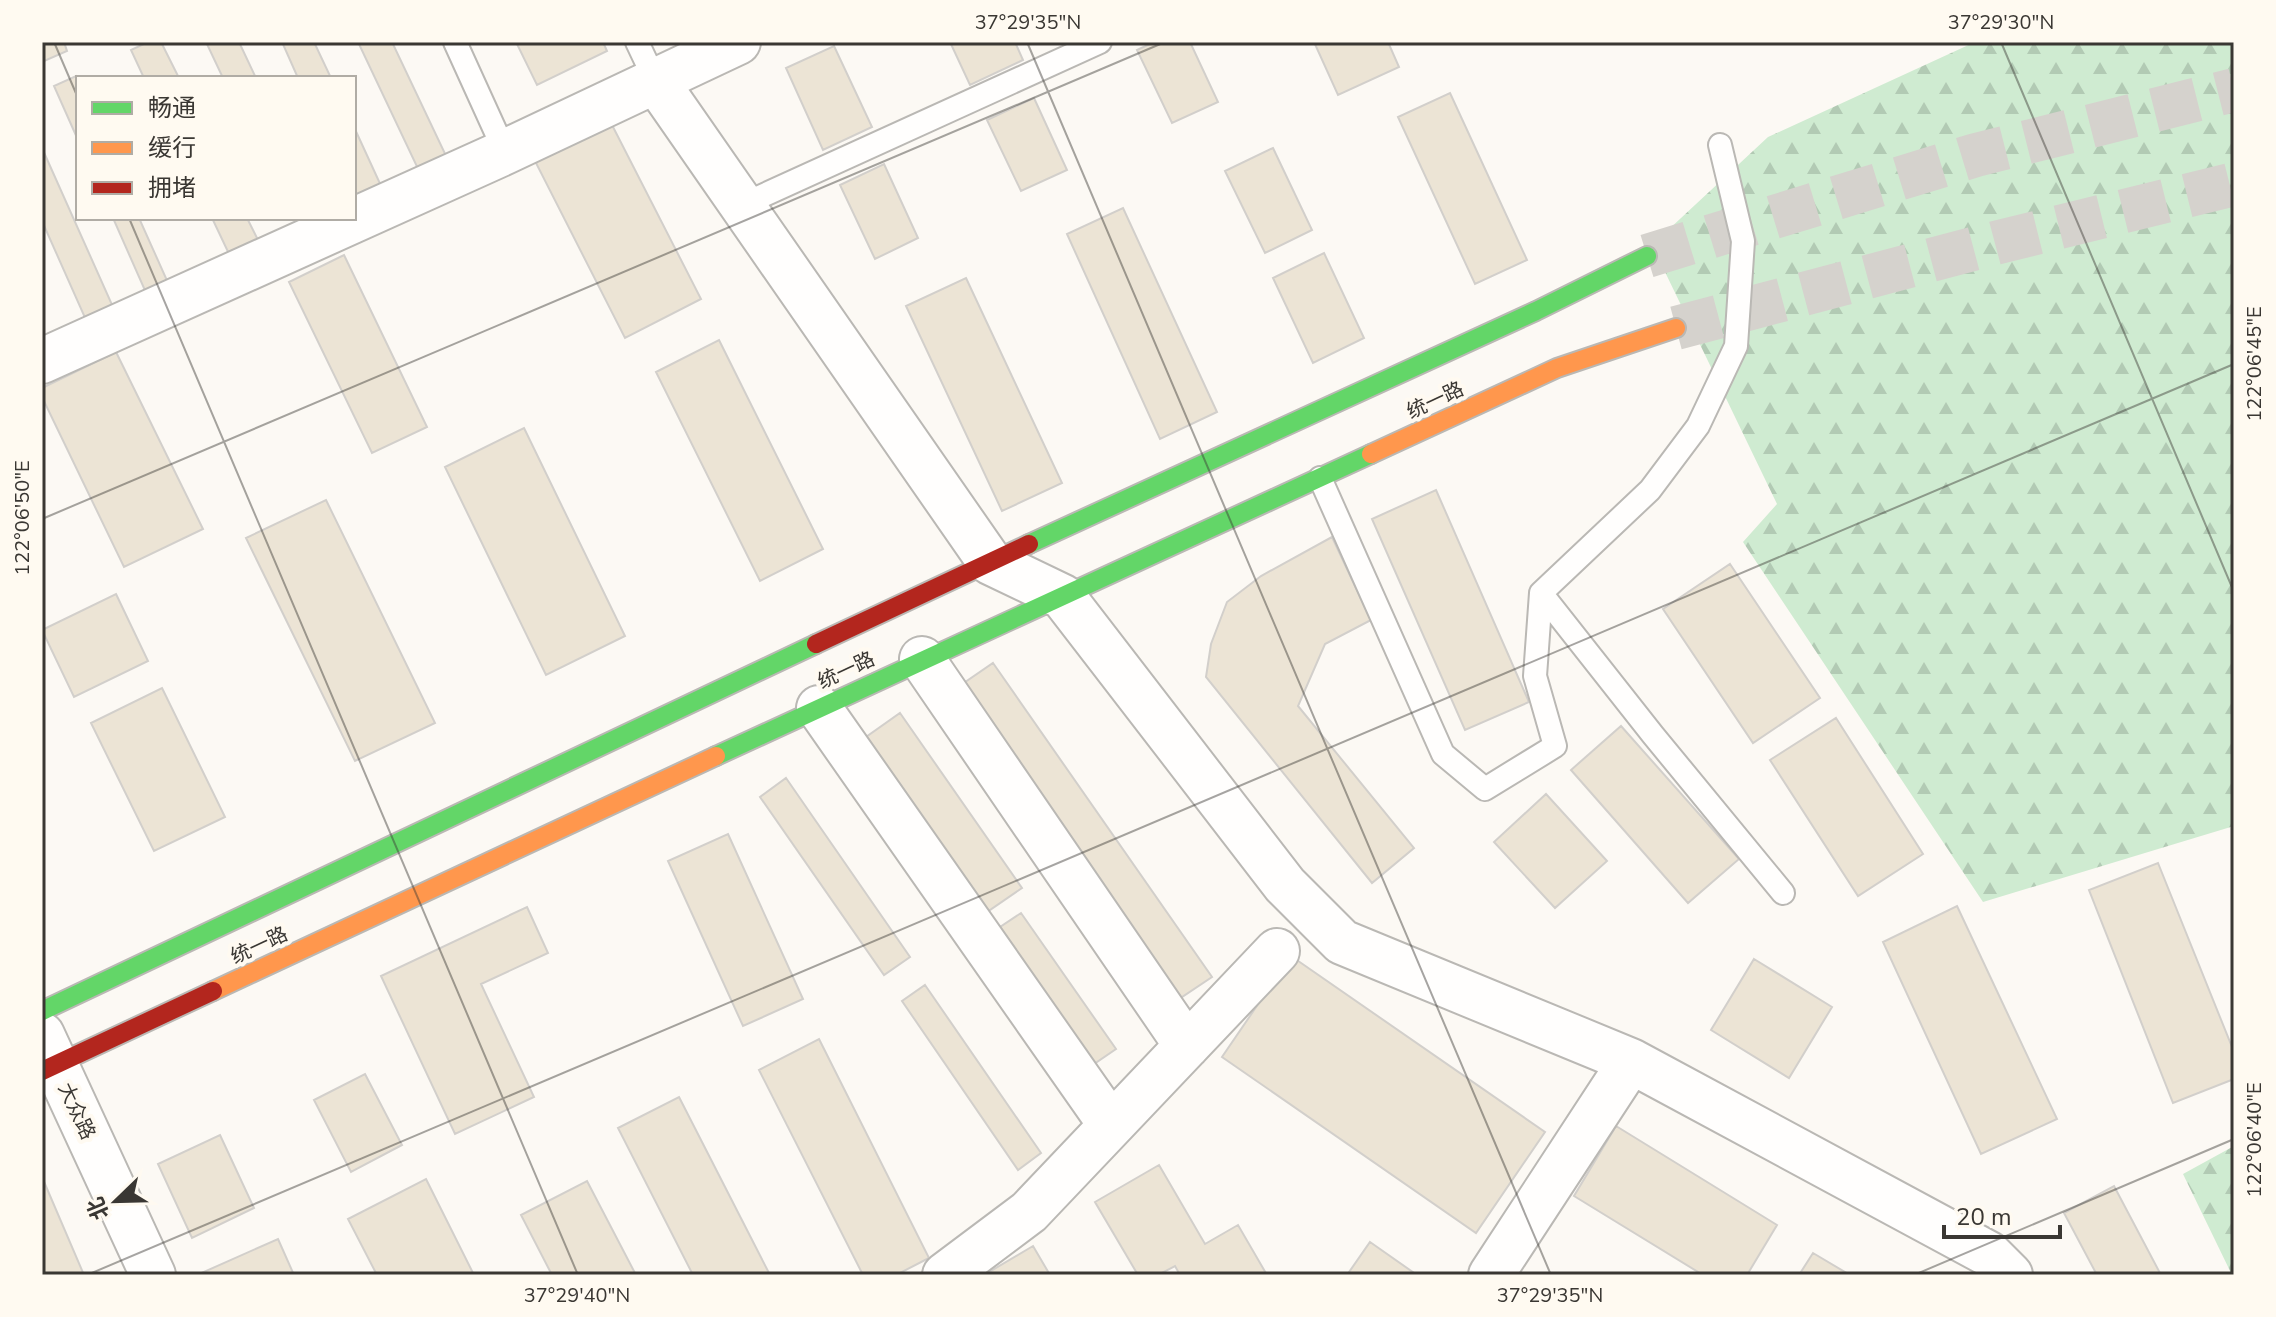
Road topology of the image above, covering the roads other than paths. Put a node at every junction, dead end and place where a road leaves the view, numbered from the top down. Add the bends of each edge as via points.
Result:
1 (455, 42) edge
2 (738, 42) edge
3 (1100, 42) edge
4 (646, 61) edge
5 (1720, 145) dead end
6 (505, 152) junction
7 (742, 205) junction
8 (356, 219) edge
9 (354, 220) edge
10 (1647, 256) tunnel mouth
11 (1676, 328) tunnel mouth
12 (42, 361) edge
13 (1320, 478) junction
14 (990, 562) junction
15 (1541, 593) junction
16 (1063, 597) junction
17 (922, 659) junction
18 (819, 708) junction
19 (1783, 893) dead end
20 (1277, 951) dead end
21 (42, 1011) edge
22 (1187, 1046) junction
23 (47, 1057) edge
24 (1631, 1061) junction
25 (1111, 1125) junction
26 (153, 1275) edge
27 (945, 1275) edge
28 (1491, 1275) edge
29 (2010, 1275) edge

1 - 6 lane
2 - 4 street
3 - 7 lane
4 - 6 street
4 - 7 street
5 - 15 lane via 1743,241 1736,346 1698,426 1650,490
6 - 8 street
7 - 14 street
9 - 12 street
10 - 14 main road, 统一路
11 - 13 main road, 统一路 via 1557,368
13 - 15 lane via 1443,754 1485,789 1555,746 1535,676
13 - 16 main road, 统一路
14 - 16 street
14 - 21 main road, 统一路
15 - 19 lane
16 - 17 main road, 统一路
16 - 24 street via 1285,885 1342,942
17 - 18 main road, 统一路
17 - 22 street
18 - 23 main road, 统一路
18 - 25 street
20 - 22 street
22 - 25 street
23 - 26 street, 大众路
24 - 28 street
24 - 29 street via 1989,1254
25 - 27 street via 1029,1212

